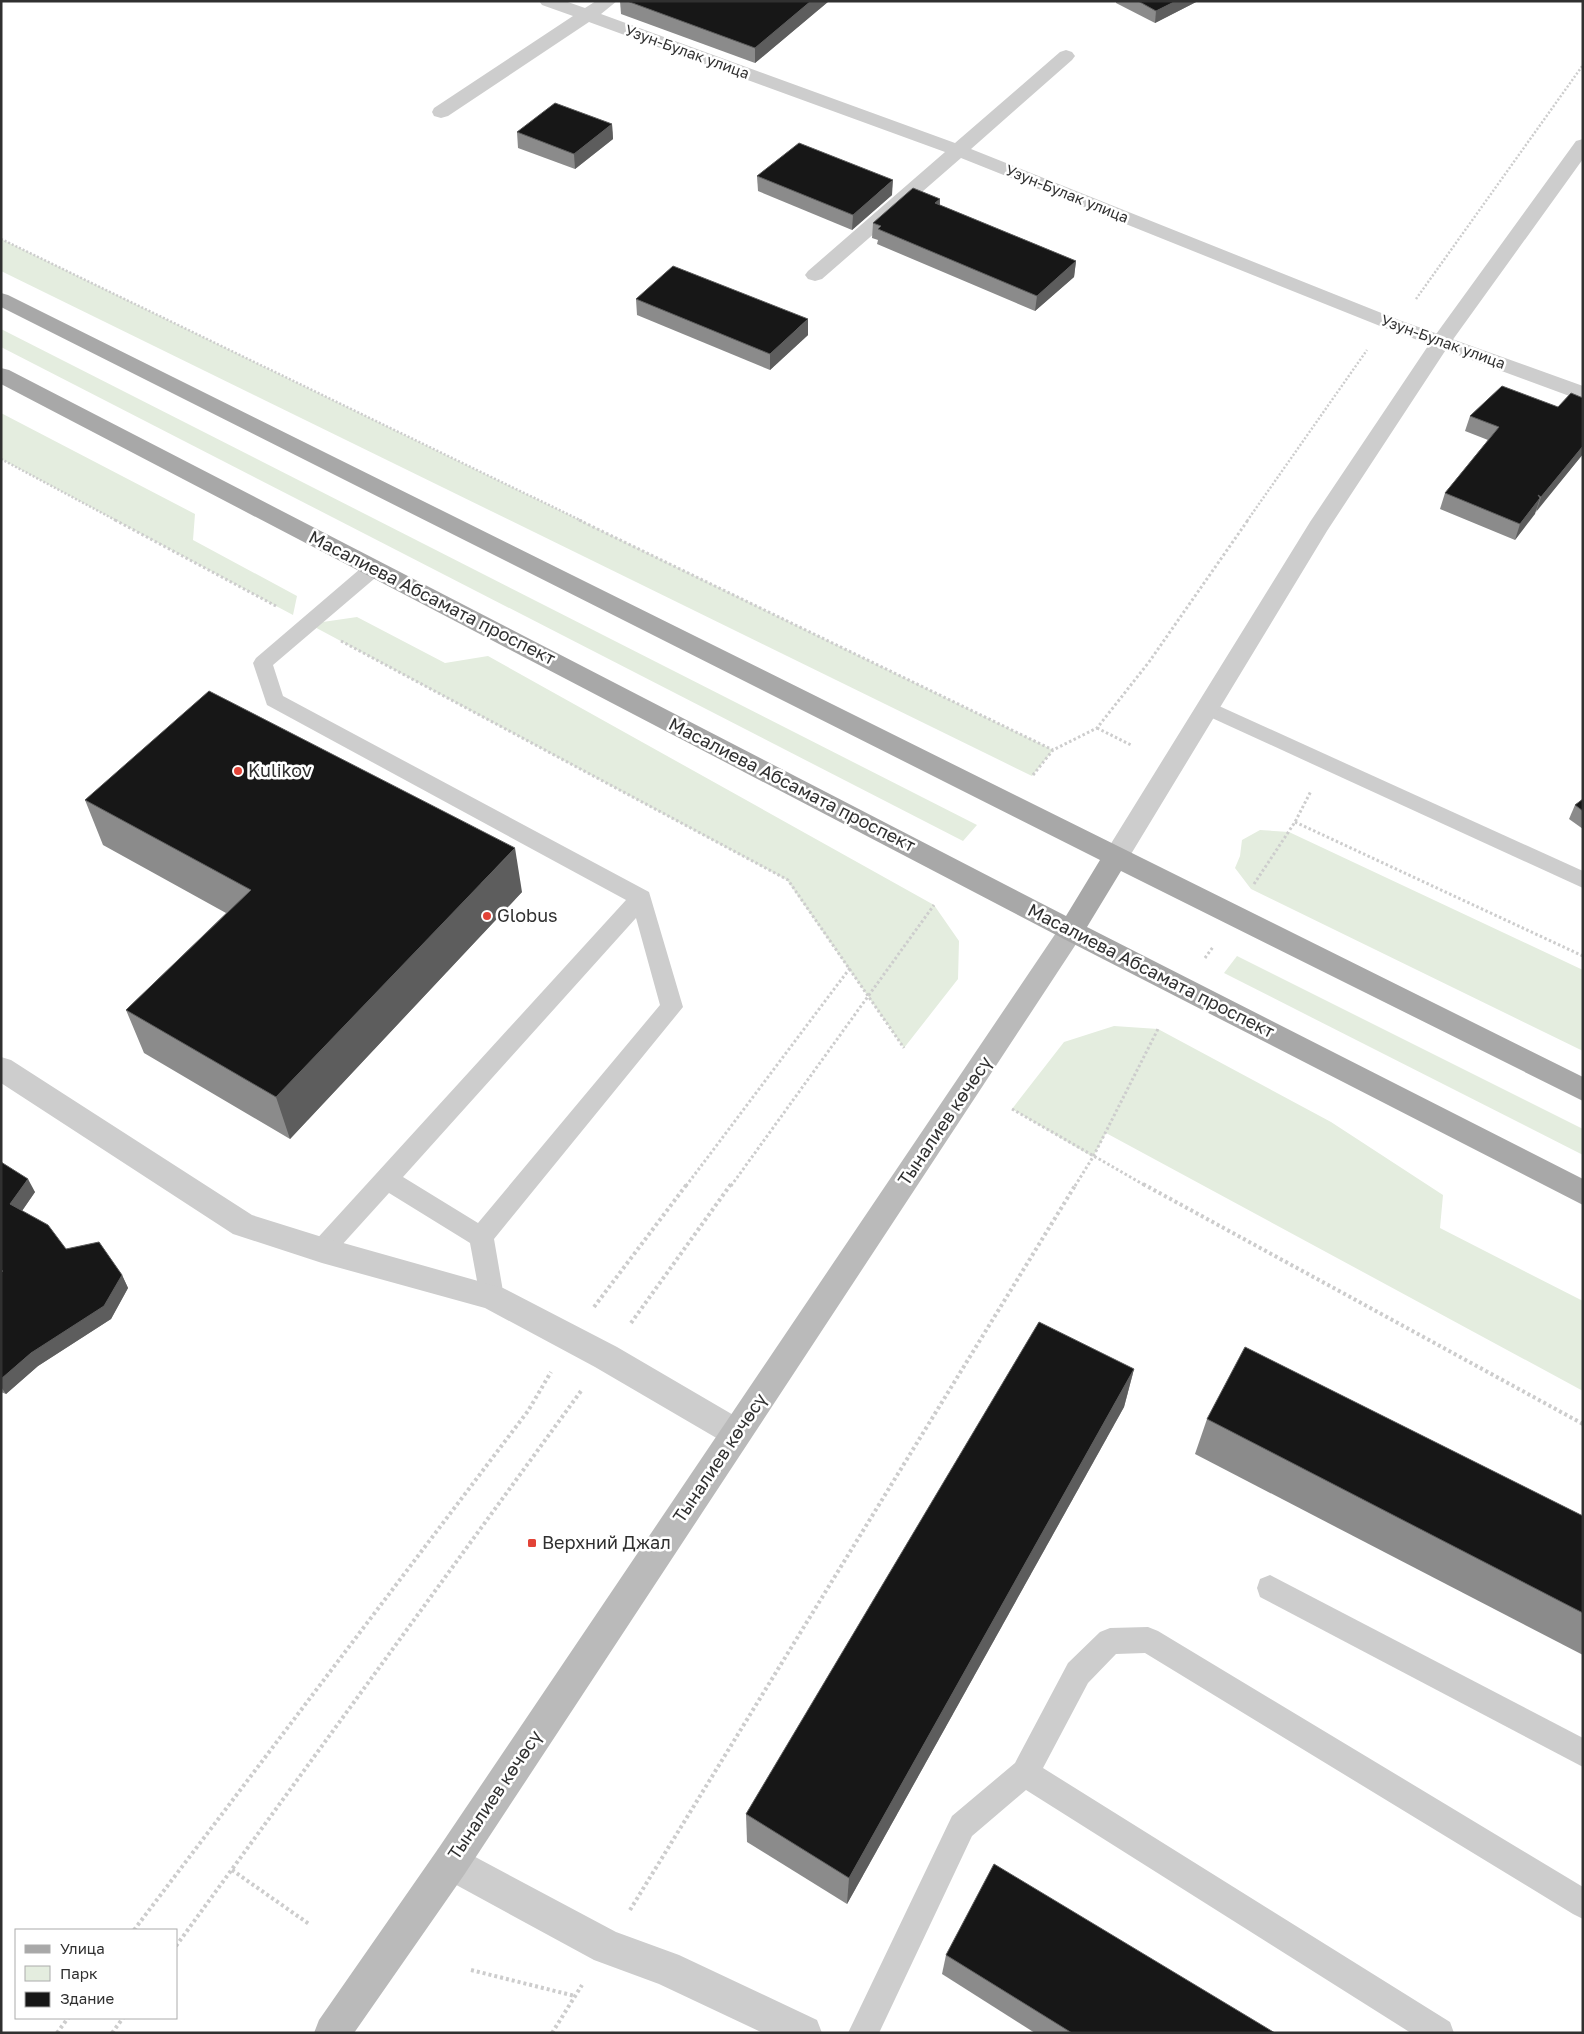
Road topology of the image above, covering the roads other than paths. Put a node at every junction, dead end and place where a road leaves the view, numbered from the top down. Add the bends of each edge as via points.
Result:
1 (548, 1) edge
2 (608, 1) edge
3 (587, 16) junction
4 (1066, 56) dead end
5 (441, 112) dead end
6 (1583, 145) edge
7 (958, 150) junction
8 (815, 275) dead end
9 (1, 299) edge
10 (1442, 342) junction
11 (1, 375) edge
12 (1583, 394) edge
13 (374, 568) junction
14 (1208, 708) junction
15 (1116, 857) junction
16 (1583, 880) edge
17 (641, 898) junction
18 (1071, 931) junction
19 (1, 1068) edge
20 (1583, 1090) edge
21 (388, 1180) junction
22 (1583, 1193) edge
23 (481, 1237) junction
24 (322, 1250) junction
25 (492, 1297) junction
26 (736, 1433) junction
27 (1270, 1588) dead end
28 (1583, 1753) edge
29 (1025, 1772) junction
30 (451, 1862) junction
31 (1583, 1904) edge
32 (332, 2033) edge
33 (804, 2033) edge
34 (863, 2033) edge
35 (1439, 2033) edge

1 - 3 street, Узун-Булак улица
2 - 3 street
3 - 5 street
3 - 7 street, Узун-Булак улица
4 - 7 street
6 - 10 street
7 - 8 street
7 - 10 street, Узун-Булак улица
9 - 15 main road
10 - 12 street, Узун-Булак улица
10 - 14 street via 1318,528
11 - 13 main road, Масалиева Абсамата проспект
13 - 17 lane via 263,663 274,700
13 - 18 main road, Масалиева Абсамата проспект
14 - 15 street
14 - 16 lane
15 - 18 main road
15 - 20 main road
17 - 21 lane
17 - 23 lane via 672,1007
18 - 22 main road, Масалиева Абсамата проспект
18 - 26 main road, Тыналиев көчөсү
19 - 24 street via 243,1224
21 - 23 lane
21 - 24 lane
23 - 25 lane
24 - 25 street
25 - 26 street via 606,1357
26 - 30 main road, Тыналиев көчөсү
27 - 28 lane
29 - 31 lane via 1078,1673 1110,1641 1148,1640
29 - 34 lane via 962,1826
29 - 35 lane
30 - 32 main road, Тыналиев көчөсү
30 - 33 street via 607,1946 666,1968

